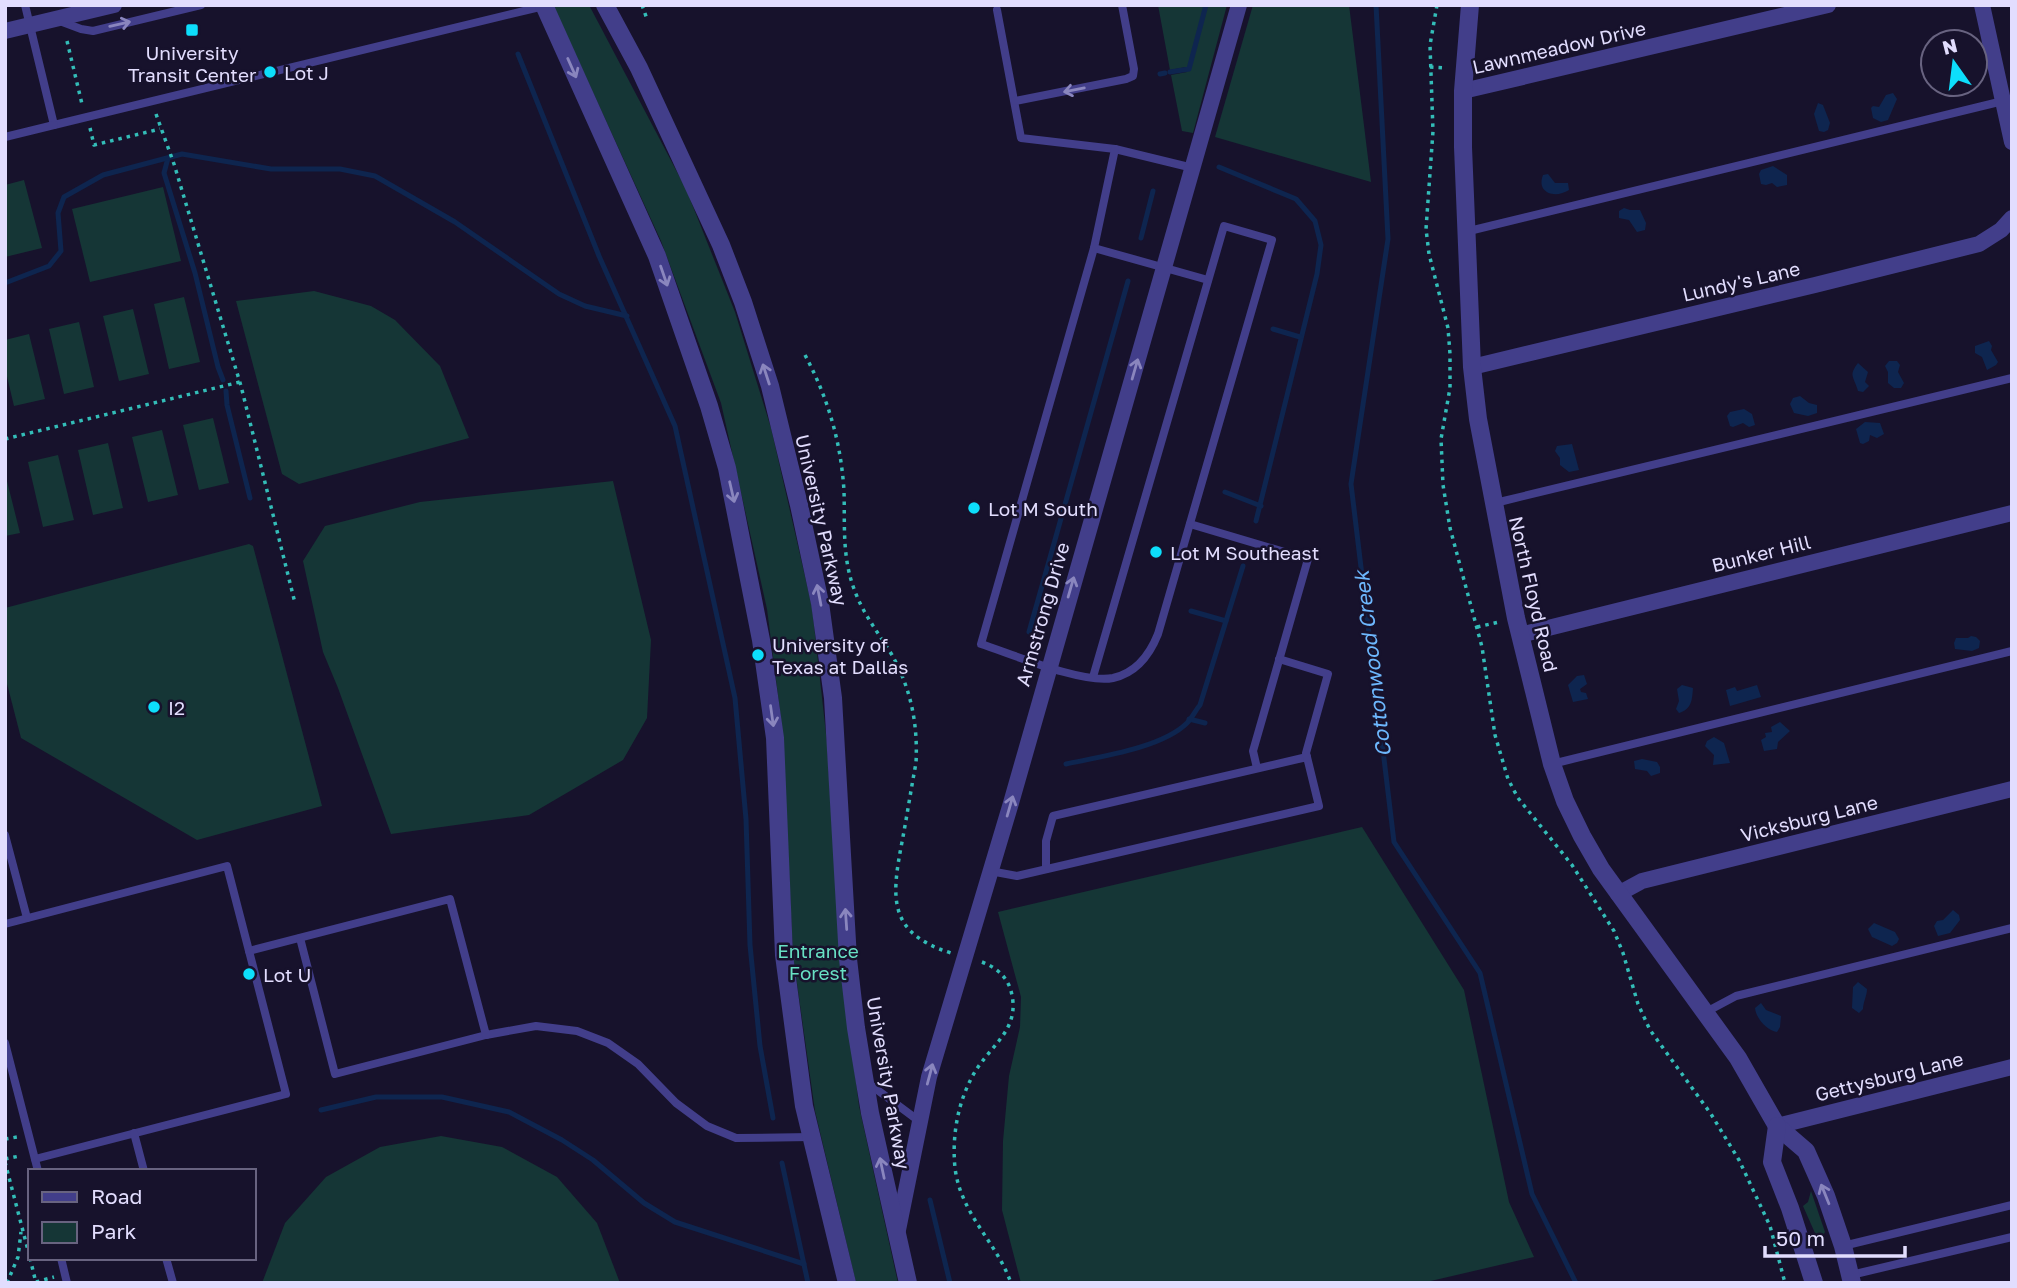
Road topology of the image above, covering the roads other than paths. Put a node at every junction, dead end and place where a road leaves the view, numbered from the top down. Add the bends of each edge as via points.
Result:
1 (26, 5) edge
2 (114, 5) edge
3 (201, 5) edge
4 (605, 5) edge
5 (1122, 5) edge
6 (1238, 5) edge
7 (1470, 5) edge
8 (1828, 5) edge
9 (1982, 5) edge
10 (544, 6) edge
11 (997, 10) dead end
12 (54, 19) junction
13 (30, 25) junction
14 (5, 31) edge
15 (1463, 91) junction
16 (2004, 101) junction
17 (1015, 102) junction
18 (54, 125) junction
19 (5, 136) edge
20 (2012, 142) edge
21 (1115, 149) junction
22 (1193, 168) junction
23 (2012, 218) edge
24 (1465, 232) junction
25 (1094, 248) junction
26 (1165, 269) junction
27 (1208, 280) junction
28 (1472, 367) junction
29 (2012, 378) edge
30 (1492, 504) junction
31 (2012, 513) edge
32 (1190, 524) junction
33 (1520, 635) junction
34 (2012, 651) edge
35 (1279, 659) junction
36 (1049, 666) junction
37 (1093, 677) junction
38 (1307, 757) junction
39 (1552, 764) junction
40 (1257, 768) junction
41 (2012, 789) edge
42 (5, 835) edge
43 (1046, 869) junction
44 (990, 871) junction
45 (1618, 894) junction
46 (27, 918) junction
47 (5, 924) edge
48 (2012, 929) edge
49 (300, 938) junction
50 (249, 951) junction
51 (1706, 1012) junction
52 (486, 1035) junction
53 (5, 1044) edge
54 (2012, 1067) edge
55 (864, 1080) junction
56 (919, 1121) junction
57 (1777, 1126) junction
58 (134, 1133) junction
59 (811, 1137) junction
60 (35, 1159) junction
61 (38, 1169) edge
62 (143, 1169) edge
63 (2012, 1205) edge
64 (896, 1236) junction
65 (2012, 1237) edge
66 (1843, 1246) junction
67 (61, 1260) edge
68 (167, 1260) edge
69 (1851, 1279) edge
70 (67, 1283) edge
71 (173, 1283) edge
72 (847, 1283) edge
73 (908, 1283) edge
74 (1814, 1283) edge

1 - 13 lane
2 - 12 street
12 -> 3 lane via 93,31
55 -> 4 street, University Parkway via 848,959 833,698 820,603 799,505 770,386 721,245
5 -> 17 lane via 1133,76
6 - 22 street, Armstrong Drive
7 - 15 street, North Floyd Road
8 - 15 street, Lawnmeadow Drive
9 - 16 street
10 - 18 lane
10 -> 59 street via 657,257 727,468 773,726 786,981
11 - 17 lane
12 - 13 street
13 - 14 street
13 - 18 lane
15 - 24 street, North Floyd Road
16 - 20 street
16 - 24 lane
17 - 21 lane via 1021,138
18 - 19 lane
21 - 22 lane
21 - 25 lane
22 - 26 street, Armstrong Drive
23 - 28 street, Lundy's Lane via 1979,244
24 - 28 street, North Floyd Road
25 - 26 lane
25 - 36 lane via 981,644
26 - 27 lane
36 -> 26 street, Armstrong Drive
27 - 32 lane via 1224,226 1272,240
27 - 37 lane
28 - 30 street, North Floyd Road
29 - 30 lane
30 - 33 street, North Floyd Road
31 - 33 street, Bunker Hill
32 - 35 lane via 1308,559
32 - 37 lane via 1151,651 1136,668 1113,678
33 - 39 street, North Floyd Road
34 - 39 lane
35 - 38 lane via 1328,674
35 - 40 lane via 1253,751
36 - 37 lane
44 -> 36 street, Armstrong Drive
38 - 40 lane
38 - 43 lane via 1319,806
39 - 45 street, North Floyd Road via 1582,836
40 - 43 lane via 1053,816 1046,841
41 - 45 street, Vicksburg Lane via 1642,881
42 - 46 lane
43 - 44 lane via 1017,876
56 -> 44 street, Armstrong Drive
45 - 51 street, North Floyd Road
46 - 47 lane
46 - 50 lane via 227,866
48 - 51 lane via 1736,996
49 - 50 lane
49 - 52 lane via 450,900
49 - 52 lane via 335,1074
50 - 58 lane via 286,1094
51 - 57 street, North Floyd Road
52 - 59 lane via 536,1026 577,1031 628,1057 707,1126 736,1138
53 - 60 lane
54 - 57 street, Gettysburg Lane
55 - 56 lane
64 -> 55 street, University Parkway
56 - 64 street, Armstrong Drive
66 -> 57 street, North Floyd Road via 1806,1151
57 - 74 street via 1772,1162
58 - 60 lane
58 - 62 lane
59 - 72 street
60 - 61 lane
63 - 66 lane
64 - 73 street, University Parkway
65 - 69 lane
66 - 69 street, North Floyd Road
67 - 70 lane
68 - 71 lane

